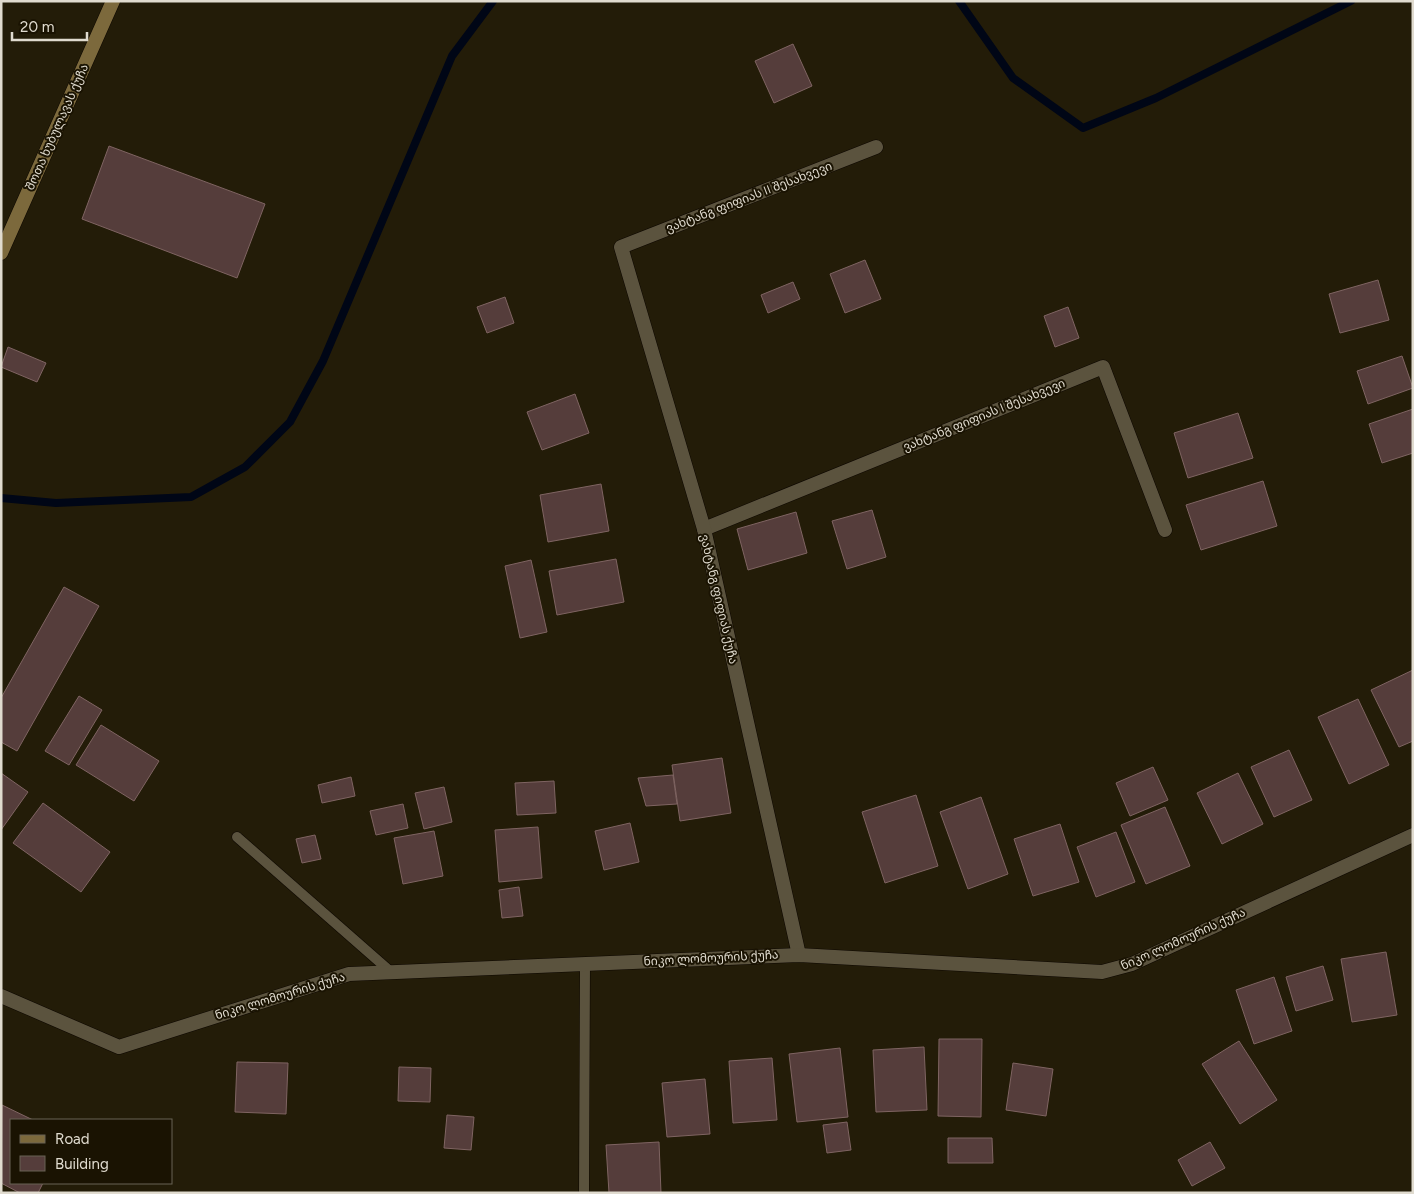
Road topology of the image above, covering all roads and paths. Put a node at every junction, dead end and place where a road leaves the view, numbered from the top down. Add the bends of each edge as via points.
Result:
1 (113, 1) edge
2 (876, 147) dead end
3 (621, 247) joint
4 (1, 253) edge
5 (704, 529) junction
6 (1165, 530) dead end
7 (1413, 835) edge
8 (237, 837) dead end
9 (799, 955) junction
10 (586, 964) junction
11 (391, 972) junction
12 (1, 996) edge
13 (584, 1193) edge

1 - 4 main road, შოთა ხუბულავას ქუჩა
2 - 3 street, ვახტანგ ფიფიას II შესახვევი
3 - 5 street, ვახტანგ ფიფიას ქუჩა
5 - 6 street, ვახტანგ ფიფიას I შესახვევი via 1103,367
5 - 9 street, ვახტანგ ფიფიას ქუჩა
7 - 9 street, ნიკო ლომოურის ქუჩა via 1132,964 1102,972
8 - 11 lane
9 - 10 street, ნიკო ლომოურის ქუჩა
10 - 11 street, ნიკო ლომოურის ქუჩა
10 - 13 lane
11 - 12 street, ნიკო ლომოურის ქუჩა via 349,974 119,1047

